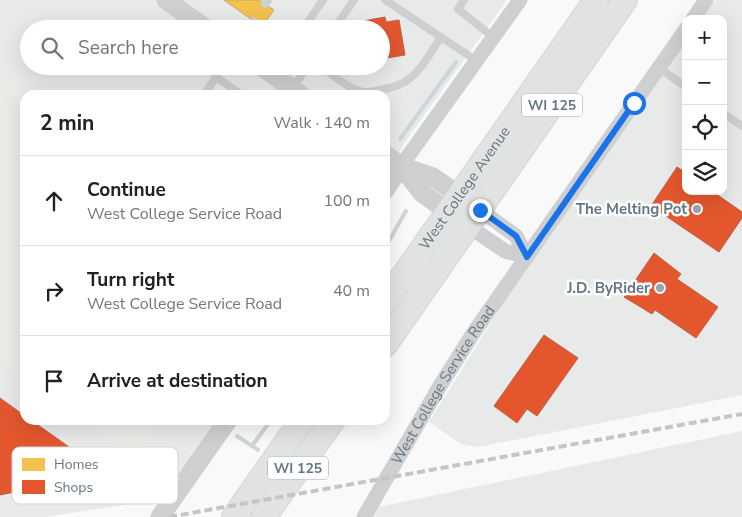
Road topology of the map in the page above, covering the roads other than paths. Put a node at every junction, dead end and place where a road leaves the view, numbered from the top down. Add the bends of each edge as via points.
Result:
1 (166, 0) edge
2 (323, 0) edge
3 (354, 0) edge
4 (385, 0) edge
5 (464, 0) edge
6 (520, 0) edge
7 (596, 0) edge
8 (625, 0) edge
9 (706, 0) edge
10 (696, 15) edge
11 (194, 20) edge
12 (309, 20) edge
13 (340, 20) edge
14 (682, 35) edge
15 (442, 37) junction
16 (494, 38) junction
17 (478, 62) junction
18 (659, 68) junction
19 (273, 75) edge
20 (304, 75) edge
21 (334, 75) edge
22 (682, 84) edge
23 (207, 90) edge
24 (235, 90) edge
25 (294, 90) edge
26 (298, 90) edge
27 (360, 90) edge
28 (383, 90) edge
29 (727, 116) edge
30 (742, 126) edge
31 (390, 158) edge
32 (401, 166) junction
33 (390, 182) edge
34 (453, 204) junction
35 (474, 218) junction
36 (527, 257) junction
37 (390, 295) edge
38 (390, 338) edge
39 (224, 425) edge
40 (298, 425) edge
41 (328, 425) edge
42 (178, 491) edge
43 (169, 504) edge
44 (160, 517) edge
45 (234, 517) edge
46 (264, 517) edge
47 (364, 517) edge

1 - 11 street
2 - 12 lane
3 - 13 lane
4 - 15 lane
5 - 16 lane via 458,8
6 - 16 street
7 - 34 main road, West College Avenue / WI 125
8 - 35 main road, West College Avenue / WI 125
9 - 10 street
14 - 18 street, West College Service Road
15 - 17 lane
15 - 28 lane via 406,83
16 - 17 street
17 - 32 street
18 - 22 lane
18 - 36 street, West College Service Road
19 - 25 street
20 - 26 lane
21 - 27 lane
23 - 24 lane via 216,77
29 - 30 lane
31 - 32 street
32 - 33 street
32 - 34 street via 433,178
34 - 35 street
34 - 37 main road, West College Avenue / WI 125
35 - 36 street via 516,236
35 - 38 main road, West College Avenue / WI 125
36 - 47 street, West College Service Road via 438,389
39 - 42 street
40 - 45 main road, WI 125
41 - 46 main road, WI 125
43 - 44 street

